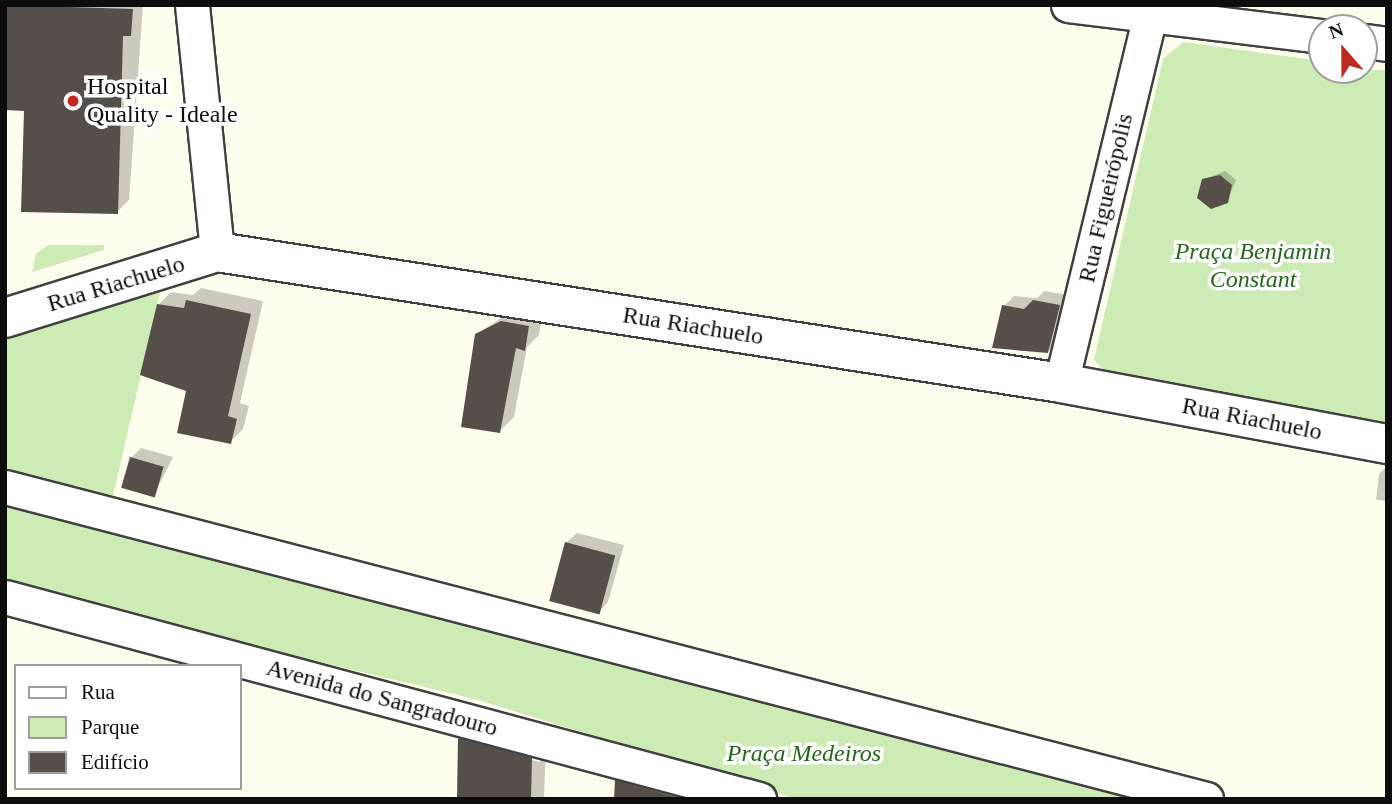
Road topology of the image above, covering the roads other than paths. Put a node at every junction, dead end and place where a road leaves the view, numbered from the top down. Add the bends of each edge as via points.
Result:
1 (192, 5) edge
2 (1068, 5) edge
3 (1150, 14) junction
4 (1308, 34) edge
5 (217, 252) junction
6 (5, 318) edge
7 (1061, 383) junction
8 (1387, 444) edge
9 (5, 487) edge
10 (5, 597) edge
11 (759, 799) edge
12 (1206, 799) edge

1 - 5 street
2 - 3 street
3 - 4 street
3 - 7 street, Rua Figueirópolis
5 - 6 street, Rua Riachuelo
5 - 7 street, Rua Riachuelo
7 - 8 street, Rua Riachuelo
9 - 12 street
10 - 11 street, Avenida do Sangradouro

